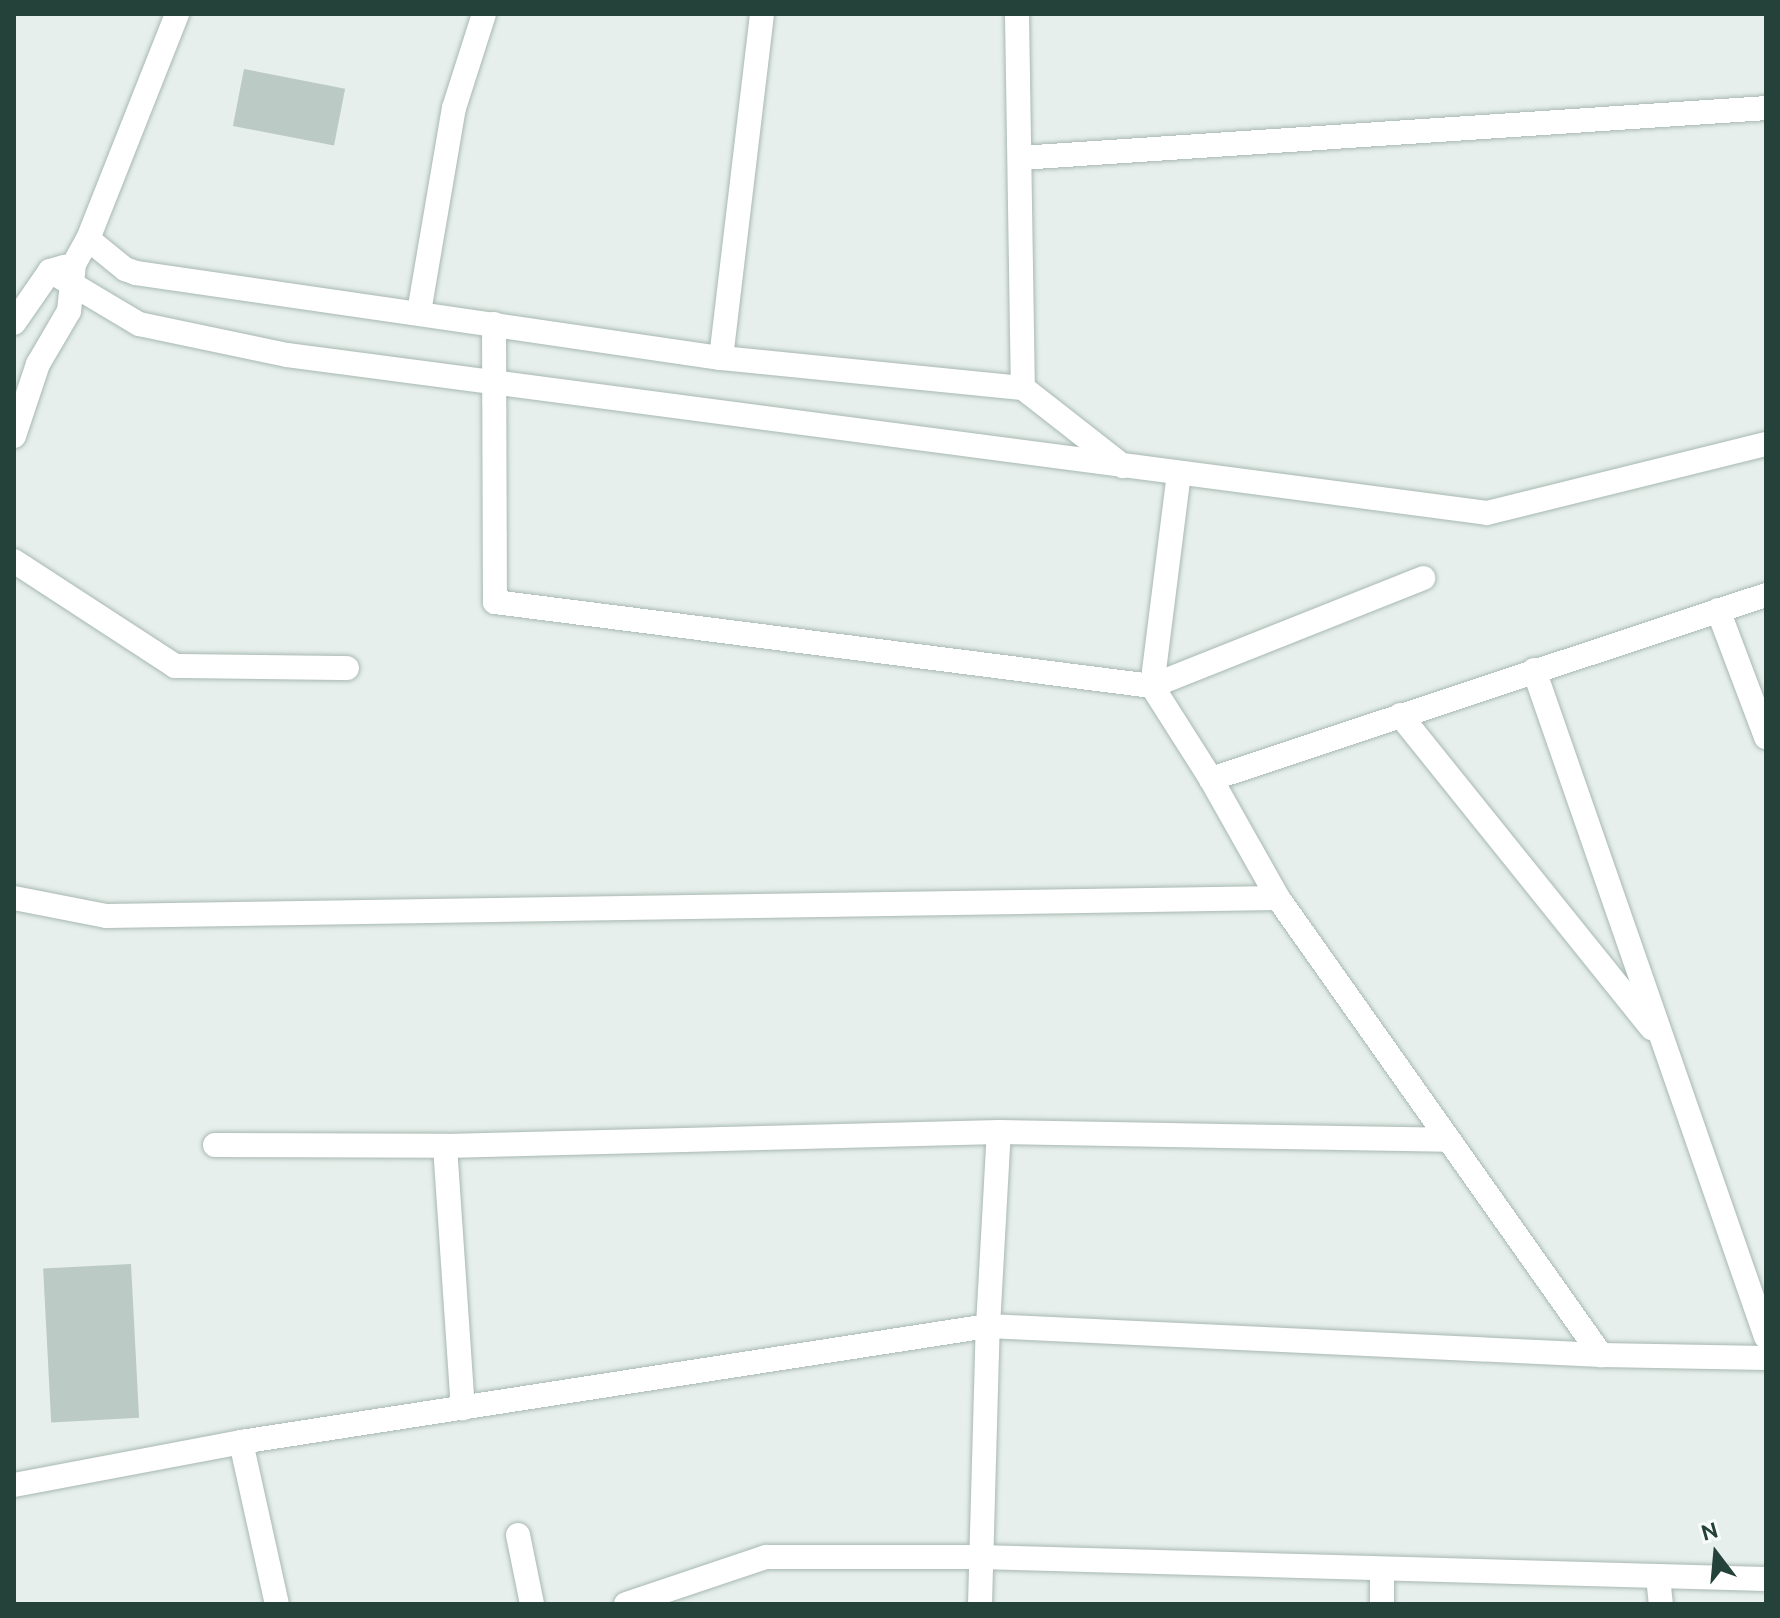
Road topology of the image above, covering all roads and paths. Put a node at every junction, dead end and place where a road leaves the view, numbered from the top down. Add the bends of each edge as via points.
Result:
1 (177, 14) edge
2 (484, 14) edge
3 (762, 14) edge
4 (1017, 14) edge
5 (1766, 108) edge
6 (1020, 158) junction
7 (88, 239) junction
8 (72, 288) junction
9 (419, 312) junction
10 (16, 318) edge
11 (494, 324) junction
12 (721, 358) junction
13 (492, 383) junction
14 (1023, 388) junction
15 (14, 436) edge
16 (1766, 444) edge
17 (1123, 466) junction
18 (1179, 473) junction
19 (14, 561) edge
20 (1423, 578) dead end
21 (1766, 595) edge
22 (1718, 610) junction
23 (347, 668) dead end
24 (1534, 670) junction
25 (1152, 686) junction
26 (1400, 715) junction
27 (1766, 737) edge
28 (1211, 779) junction
29 (14, 898) edge
30 (1278, 898) junction
31 (1664, 1043) junction
32 (999, 1132) junction
33 (1447, 1140) junction
34 (215, 1145) dead end
35 (445, 1146) junction
36 (988, 1326) junction
37 (1766, 1337) edge
38 (1601, 1355) junction
39 (1766, 1358) edge
40 (463, 1408) junction
41 (241, 1442) junction
42 (14, 1485) edge
43 (518, 1535) dead end
44 (980, 1557) junction
45 (1382, 1570) junction
46 (1658, 1577) junction
47 (1766, 1579) edge
48 (277, 1604) edge
49 (532, 1604) edge
50 (626, 1604) edge
51 (980, 1604) edge
52 (1382, 1604) edge
53 (1661, 1604) edge

1 - 7 street
2 - 9 street via 454,108
3 - 12 street
4 - 6 street
5 - 6 street
6 - 14 street
7 - 8 street
7 - 9 street via 136,273
8 - 10 street via 45,277
8 - 13 street via 139,324 287,355
8 - 15 street
9 - 11 street
11 - 12 street
11 - 13 street
12 - 14 street
13 - 17 street
13 - 25 street via 495,602
14 - 17 street
16 - 18 street via 1487,513
17 - 18 street
18 - 25 street
19 - 23 street via 175,666
20 - 25 street
21 - 22 street
22 - 24 street
22 - 27 street
24 - 26 street
24 - 31 street
25 - 28 street
26 - 28 street
26 - 31 street
28 - 30 street
29 - 30 street via 106,916
30 - 33 street
31 - 37 street
32 - 33 street
32 - 35 street
32 - 36 street
33 - 38 street
34 - 35 street
35 - 40 street
36 - 38 street
36 - 40 street
36 - 44 street
38 - 39 street
40 - 41 street
41 - 42 street
41 - 48 street
43 - 49 street
44 - 45 street
44 - 50 street via 766,1557
44 - 51 street
45 - 46 street
45 - 52 street
46 - 47 street
46 - 53 street

